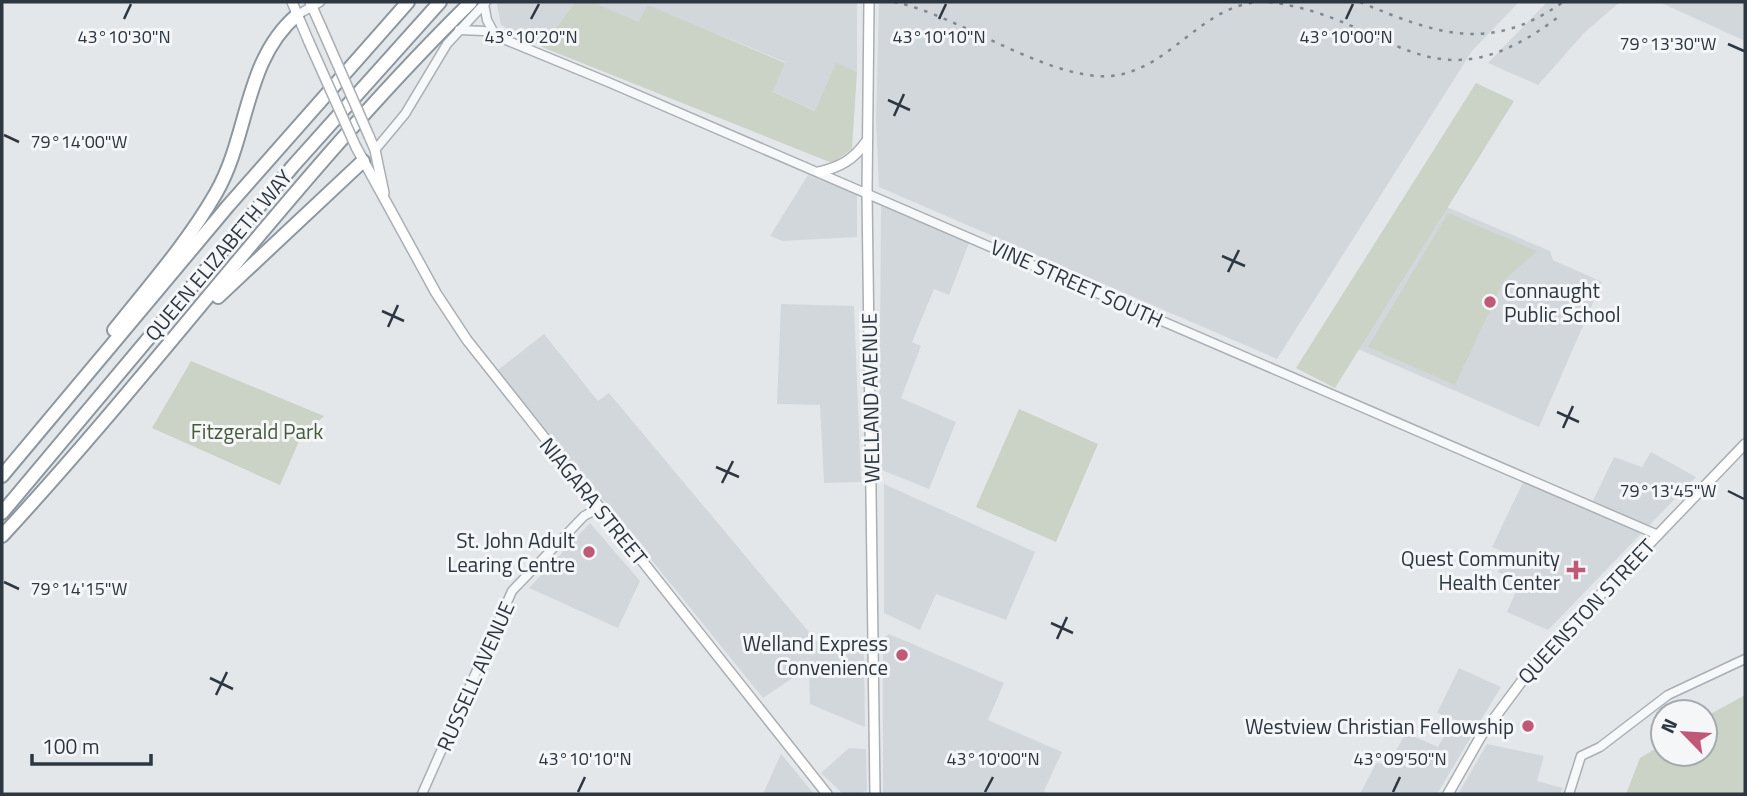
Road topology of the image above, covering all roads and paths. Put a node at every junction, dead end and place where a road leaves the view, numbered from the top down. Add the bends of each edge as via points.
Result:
1 (292, 2) edge
2 (408, 2) edge
3 (440, 2) edge
4 (869, 2) edge
5 (314, 3) edge
6 (480, 3) edge
7 (297, 15) junction
8 (460, 30) junction
9 (495, 35) junction
10 (867, 141) junction
11 (375, 150) junction
12 (363, 161) junction
13 (818, 172) junction
14 (384, 192) junction
15 (867, 193) junction
16 (176, 336) junction
17 (59, 407) junction
18 (1745, 444) edge
19 (2, 476) edge
20 (598, 508) junction
21 (2, 513) edge
22 (1658, 535) junction
23 (2, 536) edge
24 (1745, 659) edge
25 (422, 794) edge
26 (828, 794) edge
27 (873, 794) edge
28 (1448, 794) edge
29 (1569, 794) edge

1 - 7 main road, NIAGARA STREET
2 - 17 highway, QUEEN ELIZABETH WAY
3 - 21 highway, QUEEN ELIZABETH WAY via 260,205
4 - 10 main road, WELLAND AVENUE
5 - 7 street
5 - 11 main road, NIAGARA STREET, bridge
6 - 8 street
6 - 9 street
6 - 16 highway via 377,99
7 - 12 main road, NIAGARA STREET, bridge
7 - 17 highway via 271,44 253,84 218,191 191,234 81,372
8 - 9 street, VINE STREET SOUTH
8 - 11 street via 436,59 405,114
9 - 13 street, VINE STREET SOUTH
10 - 13 main road via 843,164
10 - 15 main road, WELLAND AVENUE
11 - 12 main road
11 - 14 main road, NIAGARA STREET
12 - 14 main road, NIAGARA STREET via 374,184
12 - 16 highway
13 - 15 street, VINE STREET SOUTH
14 - 20 main road, NIAGARA STREET via 436,293 467,340
15 - 22 street, VINE STREET SOUTH
15 - 27 main road, WELLAND AVENUE
16 - 23 highway
17 - 19 highway, QUEEN ELIZABETH WAY
18 - 22 main road, QUEENSTON STREET
20 - 25 street, RUSSELL AVENUE via 584,516 512,591
20 - 26 main road, NIAGARA STREET
22 - 28 main road, QUEENSTON STREET via 1516,686
24 - 29 street via 1668,695 1600,747 1581,755

